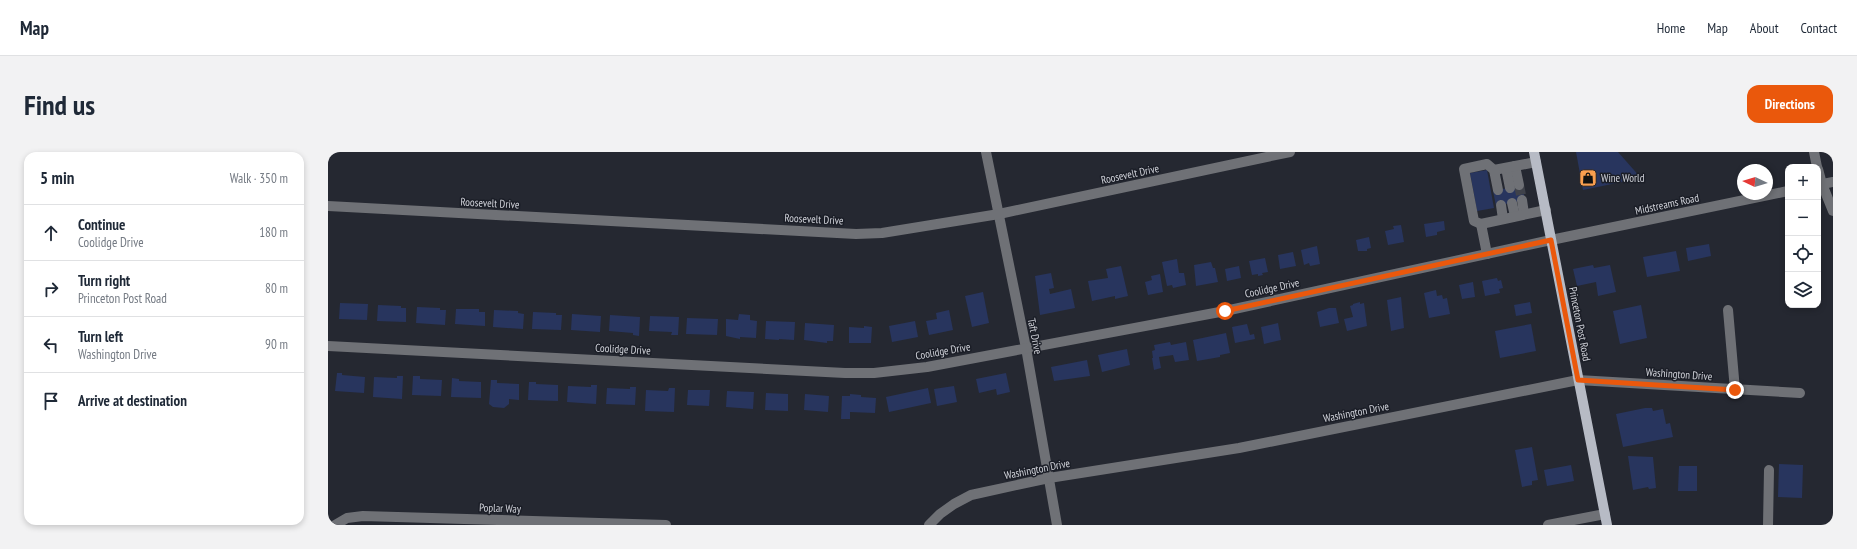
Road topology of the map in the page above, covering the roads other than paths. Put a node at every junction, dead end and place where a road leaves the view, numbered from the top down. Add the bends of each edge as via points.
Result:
1 (986, 152) edge
2 (1290, 152) edge
3 (1814, 152) edge
4 (1535, 157) edge
5 (1817, 164) edge
6 (1510, 167) junction
7 (1494, 170) junction
8 (1833, 182) edge
9 (1821, 185) edge
10 (1514, 186) tunnel mouth
11 (1821, 187) edge
12 (1498, 190) dead end
13 (1785, 192) edge
14 (1517, 202) tunnel mouth
15 (1501, 205) dead end
16 (328, 206) edge
17 (1546, 210) junction
18 (1833, 211) edge
19 (999, 214) junction
20 (1520, 215) junction
21 (1503, 219) junction
22 (1482, 224) junction
23 (1551, 240) junction
24 (1487, 254) junction
25 (1728, 310) dead end
26 (328, 346) edge
27 (1026, 348) junction
28 (1578, 380) junction
29 (1735, 390) junction
30 (1800, 393) dead end
31 (1769, 470) dead end
32 (1049, 478) junction
33 (1605, 514) junction
34 (335, 525) edge
35 (666, 525) edge
36 (928, 525) edge
37 (1057, 525) edge
38 (1548, 525) edge
39 (1607, 525) edge
40 (1768, 525) edge

1 - 19 street, Taft Drive
2 - 19 street, Roosevelt Drive
3 - 5 street
4 - 6 street
4 - 17 main road, Princeton Post Road
6 - 7 street
6 - 10 street
7 - 12 street
7 - 22 street via 1487,164 1464,169 1474,221
8 - 9 street
11 - 18 street
13 - 23 street, Midstreams Road
14 - 20 street
15 - 21 street
16 - 19 street, Roosevelt Drive via 856,234 882,233
17 - 20 street
17 - 23 main road, Princeton Post Road
19 - 27 street, Taft Drive
20 - 21 street
21 - 22 street
22 - 24 street
23 - 24 street, Coolidge Drive
23 - 28 main road, Princeton Post Road
24 - 27 street, Coolidge Drive via 1225,311
25 - 29 street
26 - 27 street, Coolidge Drive via 845,373 874,373 927,367
27 - 32 street, Taft Drive
28 - 29 street, Washington Drive
28 - 32 street, Washington Drive via 1239,448
28 - 33 main road, Princeton Post Road
29 - 30 street, Washington Drive
31 - 40 street
32 - 36 street, Washington Drive via 971,495 954,504
32 - 37 street, Taft Drive
33 - 38 street
33 - 39 main road, Princeton Post Road
34 - 35 street, Poplar Way via 347,518 363,516

